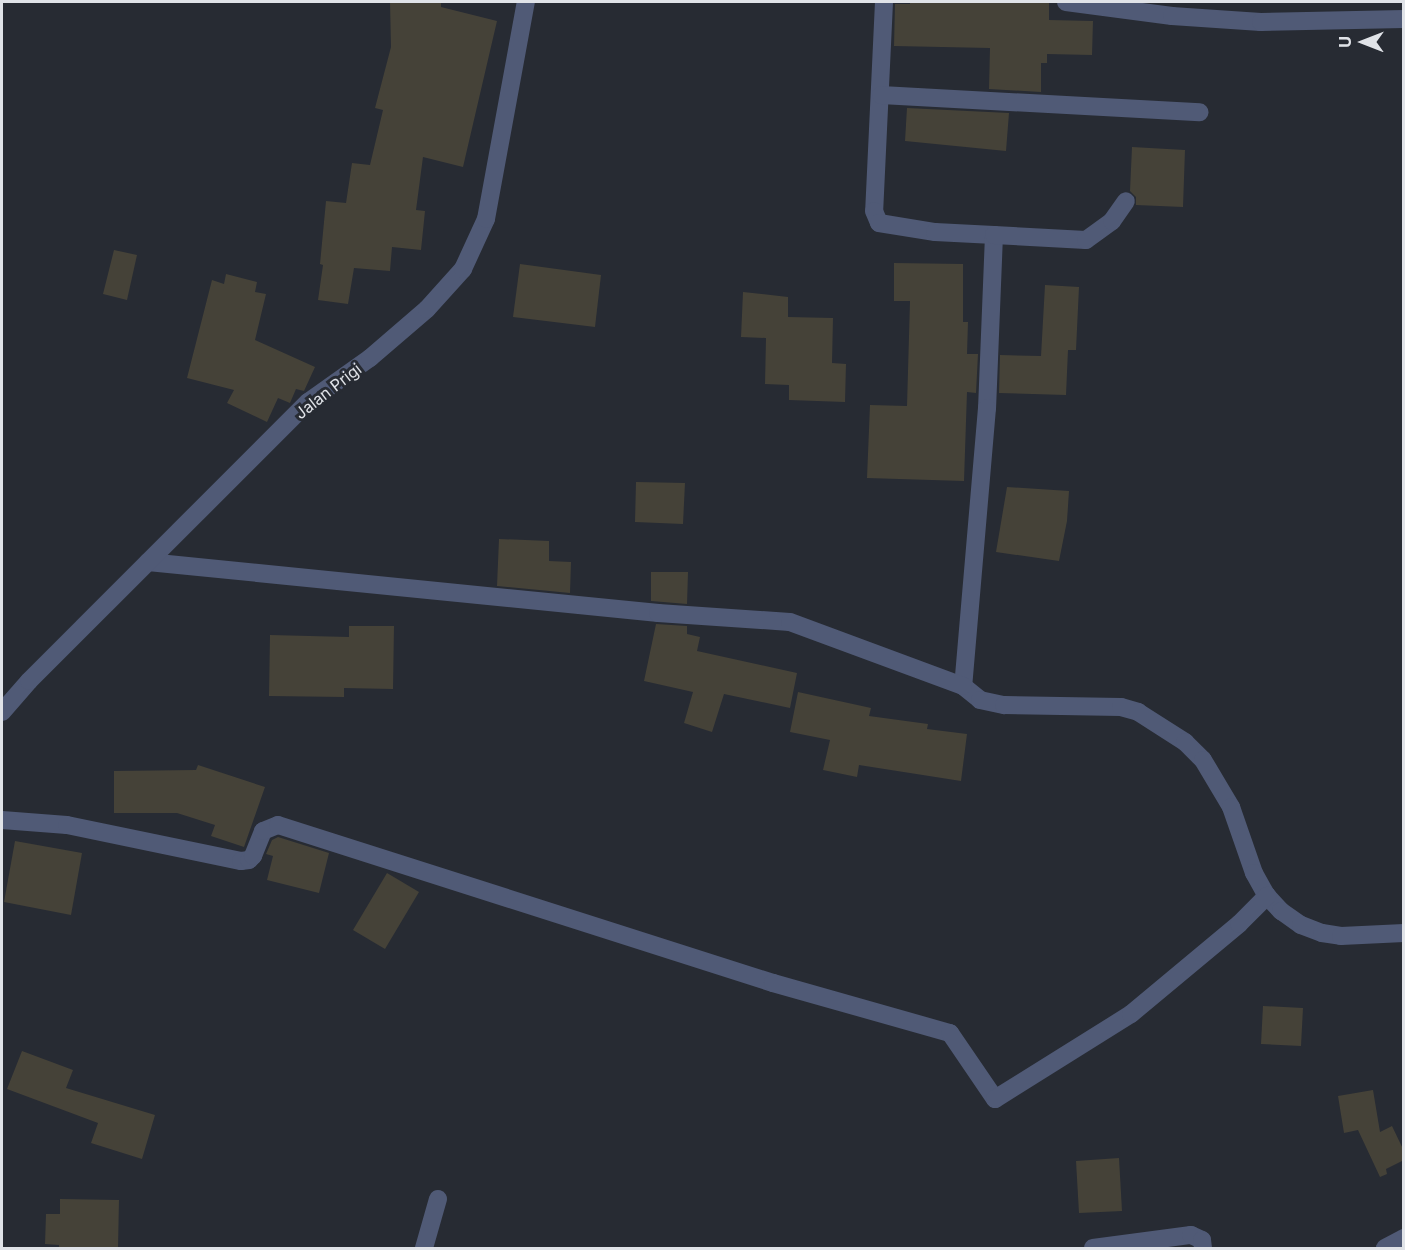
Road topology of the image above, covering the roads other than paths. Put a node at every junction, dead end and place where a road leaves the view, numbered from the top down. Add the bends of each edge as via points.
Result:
1 (526, 2) edge
2 (884, 2) edge
3 (1066, 2) edge
4 (1404, 19) edge
5 (881, 95) junction
6 (1200, 112) dead end
7 (1126, 201) dead end
8 (994, 235) junction
9 (148, 562) junction
10 (963, 686) junction
11 (2, 712) edge
12 (2, 820) edge
13 (1266, 896) junction
14 (1404, 933) edge
15 (438, 1199) dead end
16 (1404, 1238) edge
17 (424, 1248) edge
18 (1093, 1248) edge
19 (1203, 1248) edge
20 (1385, 1248) edge

1 - 9 street, Jalan Prigi via 486,219 463,269 427,309 370,358 308,402
2 - 5 street
3 - 4 street via 1172,16 1261,22
5 - 6 street
5 - 8 street via 874,210 879,222 935,232
7 - 8 street via 1112,221 1086,240
8 - 10 street via 987,408
9 - 10 street via 658,613 790,622
9 - 11 street, Jalan Prigi
10 - 13 street via 980,700 1004,705 1120,707 1138,712 1178,738 1216,778
12 - 13 street via 68,825 241,861 253,856 263,831 278,825 773,983 950,1033 995,1099 1131,1014 1239,924
13 - 14 street via 1301,925 1322,933
15 - 17 street
16 - 20 street
18 - 19 street via 1191,1235 1202,1240

